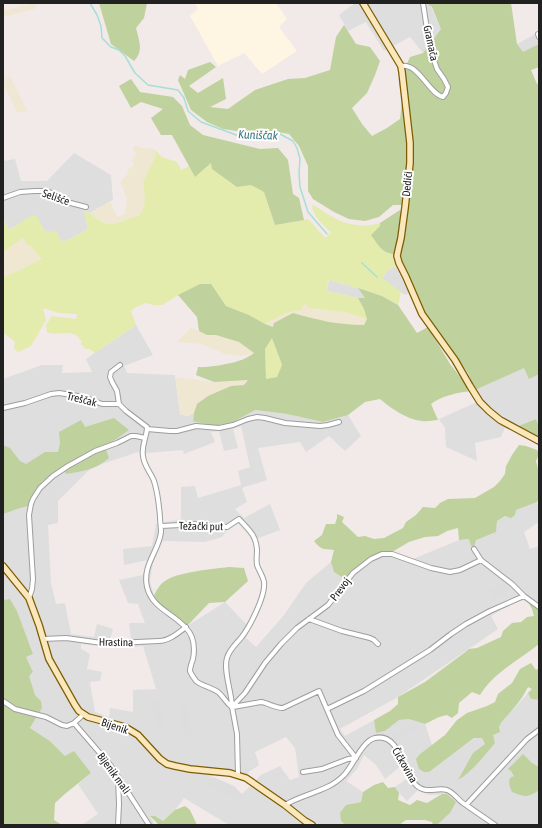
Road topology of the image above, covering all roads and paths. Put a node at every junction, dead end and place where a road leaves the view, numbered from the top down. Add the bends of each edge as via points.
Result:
1 (363, 3) edge
2 (423, 3) edge
3 (401, 66) junction
4 (3, 198) edge
5 (86, 207) dead end
6 (120, 365) dead end
7 (119, 404) junction
8 (3, 408) edge
9 (339, 422) dead end
10 (147, 429) junction
11 (146, 438) junction
12 (539, 441) edge
13 (161, 526) junction
14 (474, 549) dead end
15 (481, 560) junction
16 (3, 566) edge
17 (524, 596) junction
18 (29, 598) junction
19 (539, 607) edge
20 (309, 619) junction
21 (186, 627) junction
22 (43, 638) junction
23 (378, 644) dead end
24 (3, 700) edge
25 (232, 707) junction
26 (327, 709) junction
27 (84, 714) junction
28 (74, 723) junction
29 (539, 730) edge
30 (356, 758) junction
31 (303, 772) dead end
32 (117, 775) junction
33 (238, 775) junction
34 (285, 805) junction
35 (466, 805) junction
36 (118, 825) edge
37 (149, 825) edge
38 (312, 825) edge
39 (495, 825) edge

1 - 3 street, Dedići
2 - 3 street, Gramača via 433,57 448,87 446,93 443,97 438,96 419,74 405,65
3 - 12 street, Dedići via 410,163 397,256 399,263 422,314 455,360 475,395 500,420
4 - 5 street, Selišće via 20,192 44,191 63,201
6 - 7 street via 111,372 110,377 117,391
7 - 8 street, Treščak via 102,404 84,397 59,393
7 - 10 street via 146,425
9 - 10 street via 320,426 257,417 219,428 196,426 177,431
10 - 11 street
11 - 13 street via 143,458 156,487
11 - 18 street via 131,436 95,451 53,476 40,488 33,499 29,515 33,579
13 - 21 street via 160,537 148,567 147,588 154,602
13 - 25 street, Težački put via 230,526 239,519 255,540 257,565 264,581 264,588 249,624 226,660
14 - 15 street
15 - 17 street
15 - 20 street, Prevoj via 450,572 392,554 382,554 364,563 328,605
16 - 18 street
17 - 19 street
17 - 26 street via 476,618 428,652 364,691
18 - 22 street
20 - 23 street via 370,638
20 - 25 street, Prevoj via 275,650
21 - 22 street, Hrastina via 163,641 114,644
21 - 25 street via 194,645 190,670 192,676 225,698
22 - 27 street via 54,668 75,705
24 - 28 street via 15,708 46,717 62,725
25 - 26 street via 261,702 283,708 319,691
25 - 33 street via 237,734
26 - 30 street via 338,735
27 - 28 street
27 - 33 street, Bijenik via 134,732 167,764
28 - 32 street, Bijenik mali
29 - 35 street via 527,739
30 - 31 street
30 - 34 street, Čičkovina via 338,781
30 - 35 street, Čičkovina via 372,739 378,737 392,741 418,787 425,790 447,790
32 - 36 street
32 - 37 street, Bijenik mali
33 - 34 street, Bijenik via 250,780
34 - 38 street, Bijenik
35 - 39 street

